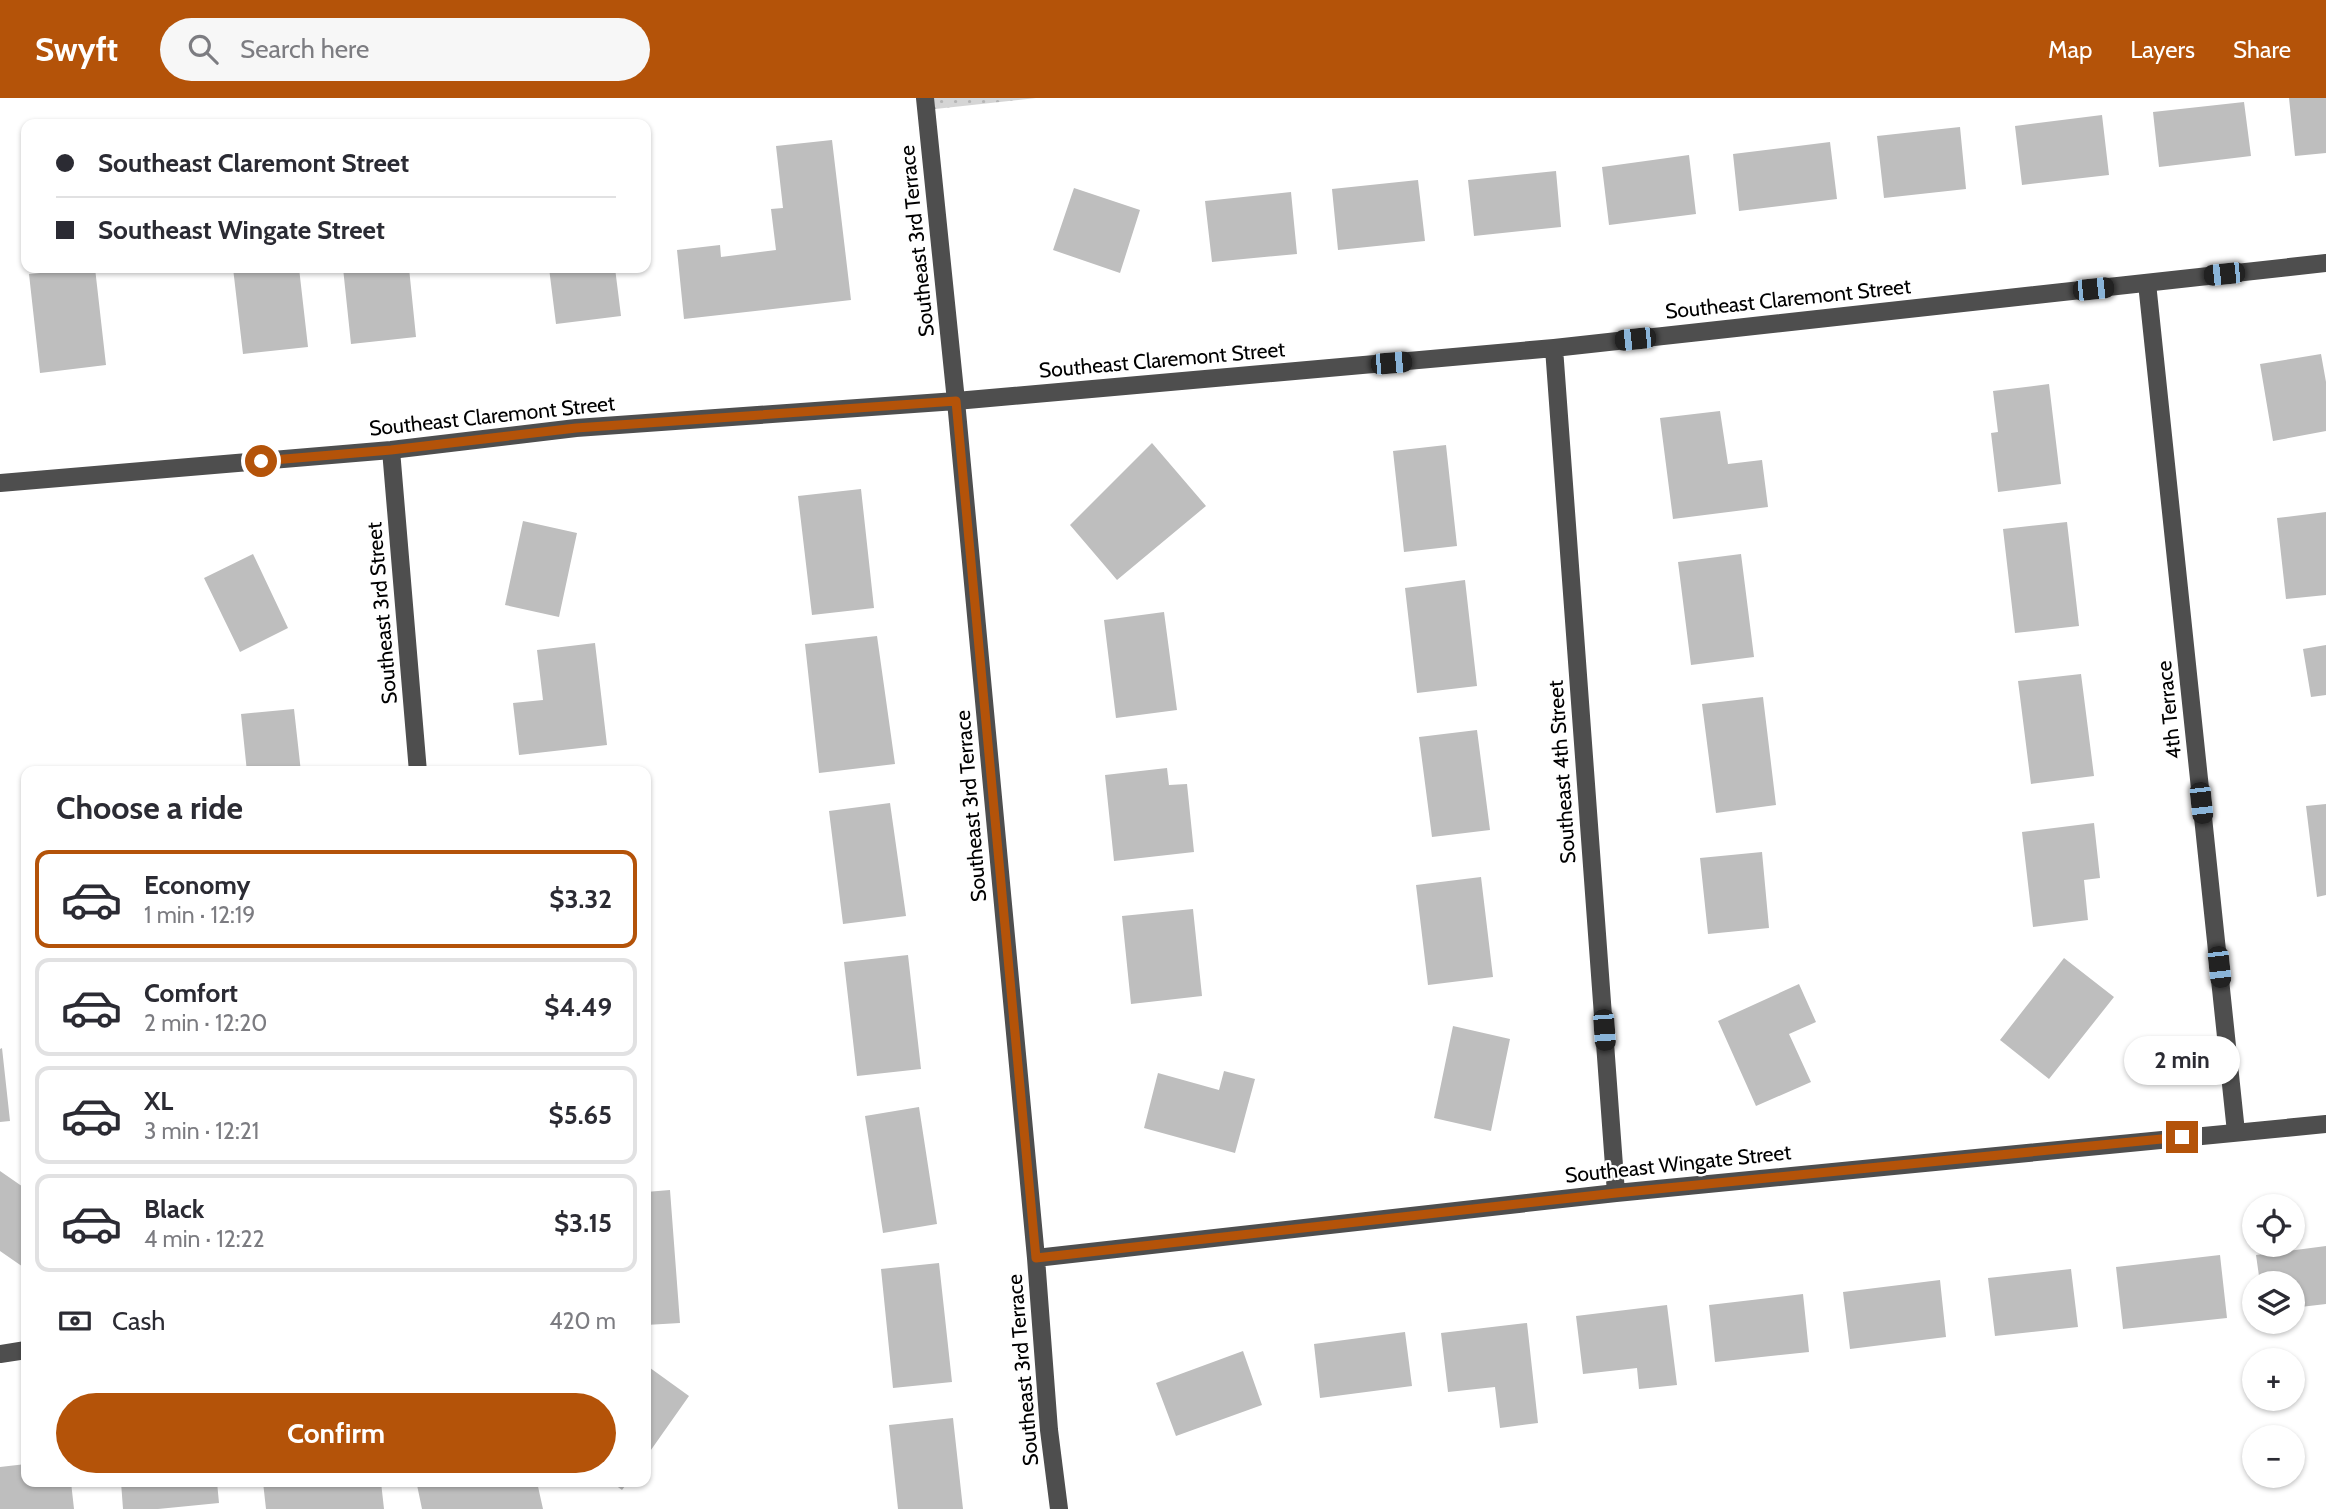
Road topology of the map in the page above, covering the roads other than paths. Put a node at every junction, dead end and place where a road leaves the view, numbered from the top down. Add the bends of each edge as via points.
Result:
1 (925, 98) edge
2 (2326, 263) edge
3 (2147, 283) junction
4 (1554, 348) junction
5 (956, 401) junction
6 (391, 450) junction
7 (0, 483) edge
8 (417, 766) edge
9 (2326, 1124) edge
10 (2236, 1132) junction
11 (1616, 1193) junction
12 (1036, 1258) junction
13 (21, 1351) edge
14 (0, 1353) edge
15 (1059, 1509) edge

1 - 5 street, Southeast 3rd Terrace
2 - 3 street, Southeast Claremont Street
3 - 4 street, Southeast Claremont Street
3 - 10 street, 4th Terrace
4 - 5 street, Southeast Claremont Street
4 - 11 street, Southeast 4th Street
5 - 6 street, Southeast Claremont Street via 576,428
5 - 12 street, Southeast 3rd Terrace
6 - 7 street, Southeast Claremont Street
6 - 8 street, Southeast 3rd Street
9 - 10 street, Southeast Wingate Street
10 - 11 street, Southeast Wingate Street
11 - 12 street, Southeast Wingate Street
12 - 15 street, Southeast 3rd Terrace
13 - 14 street

